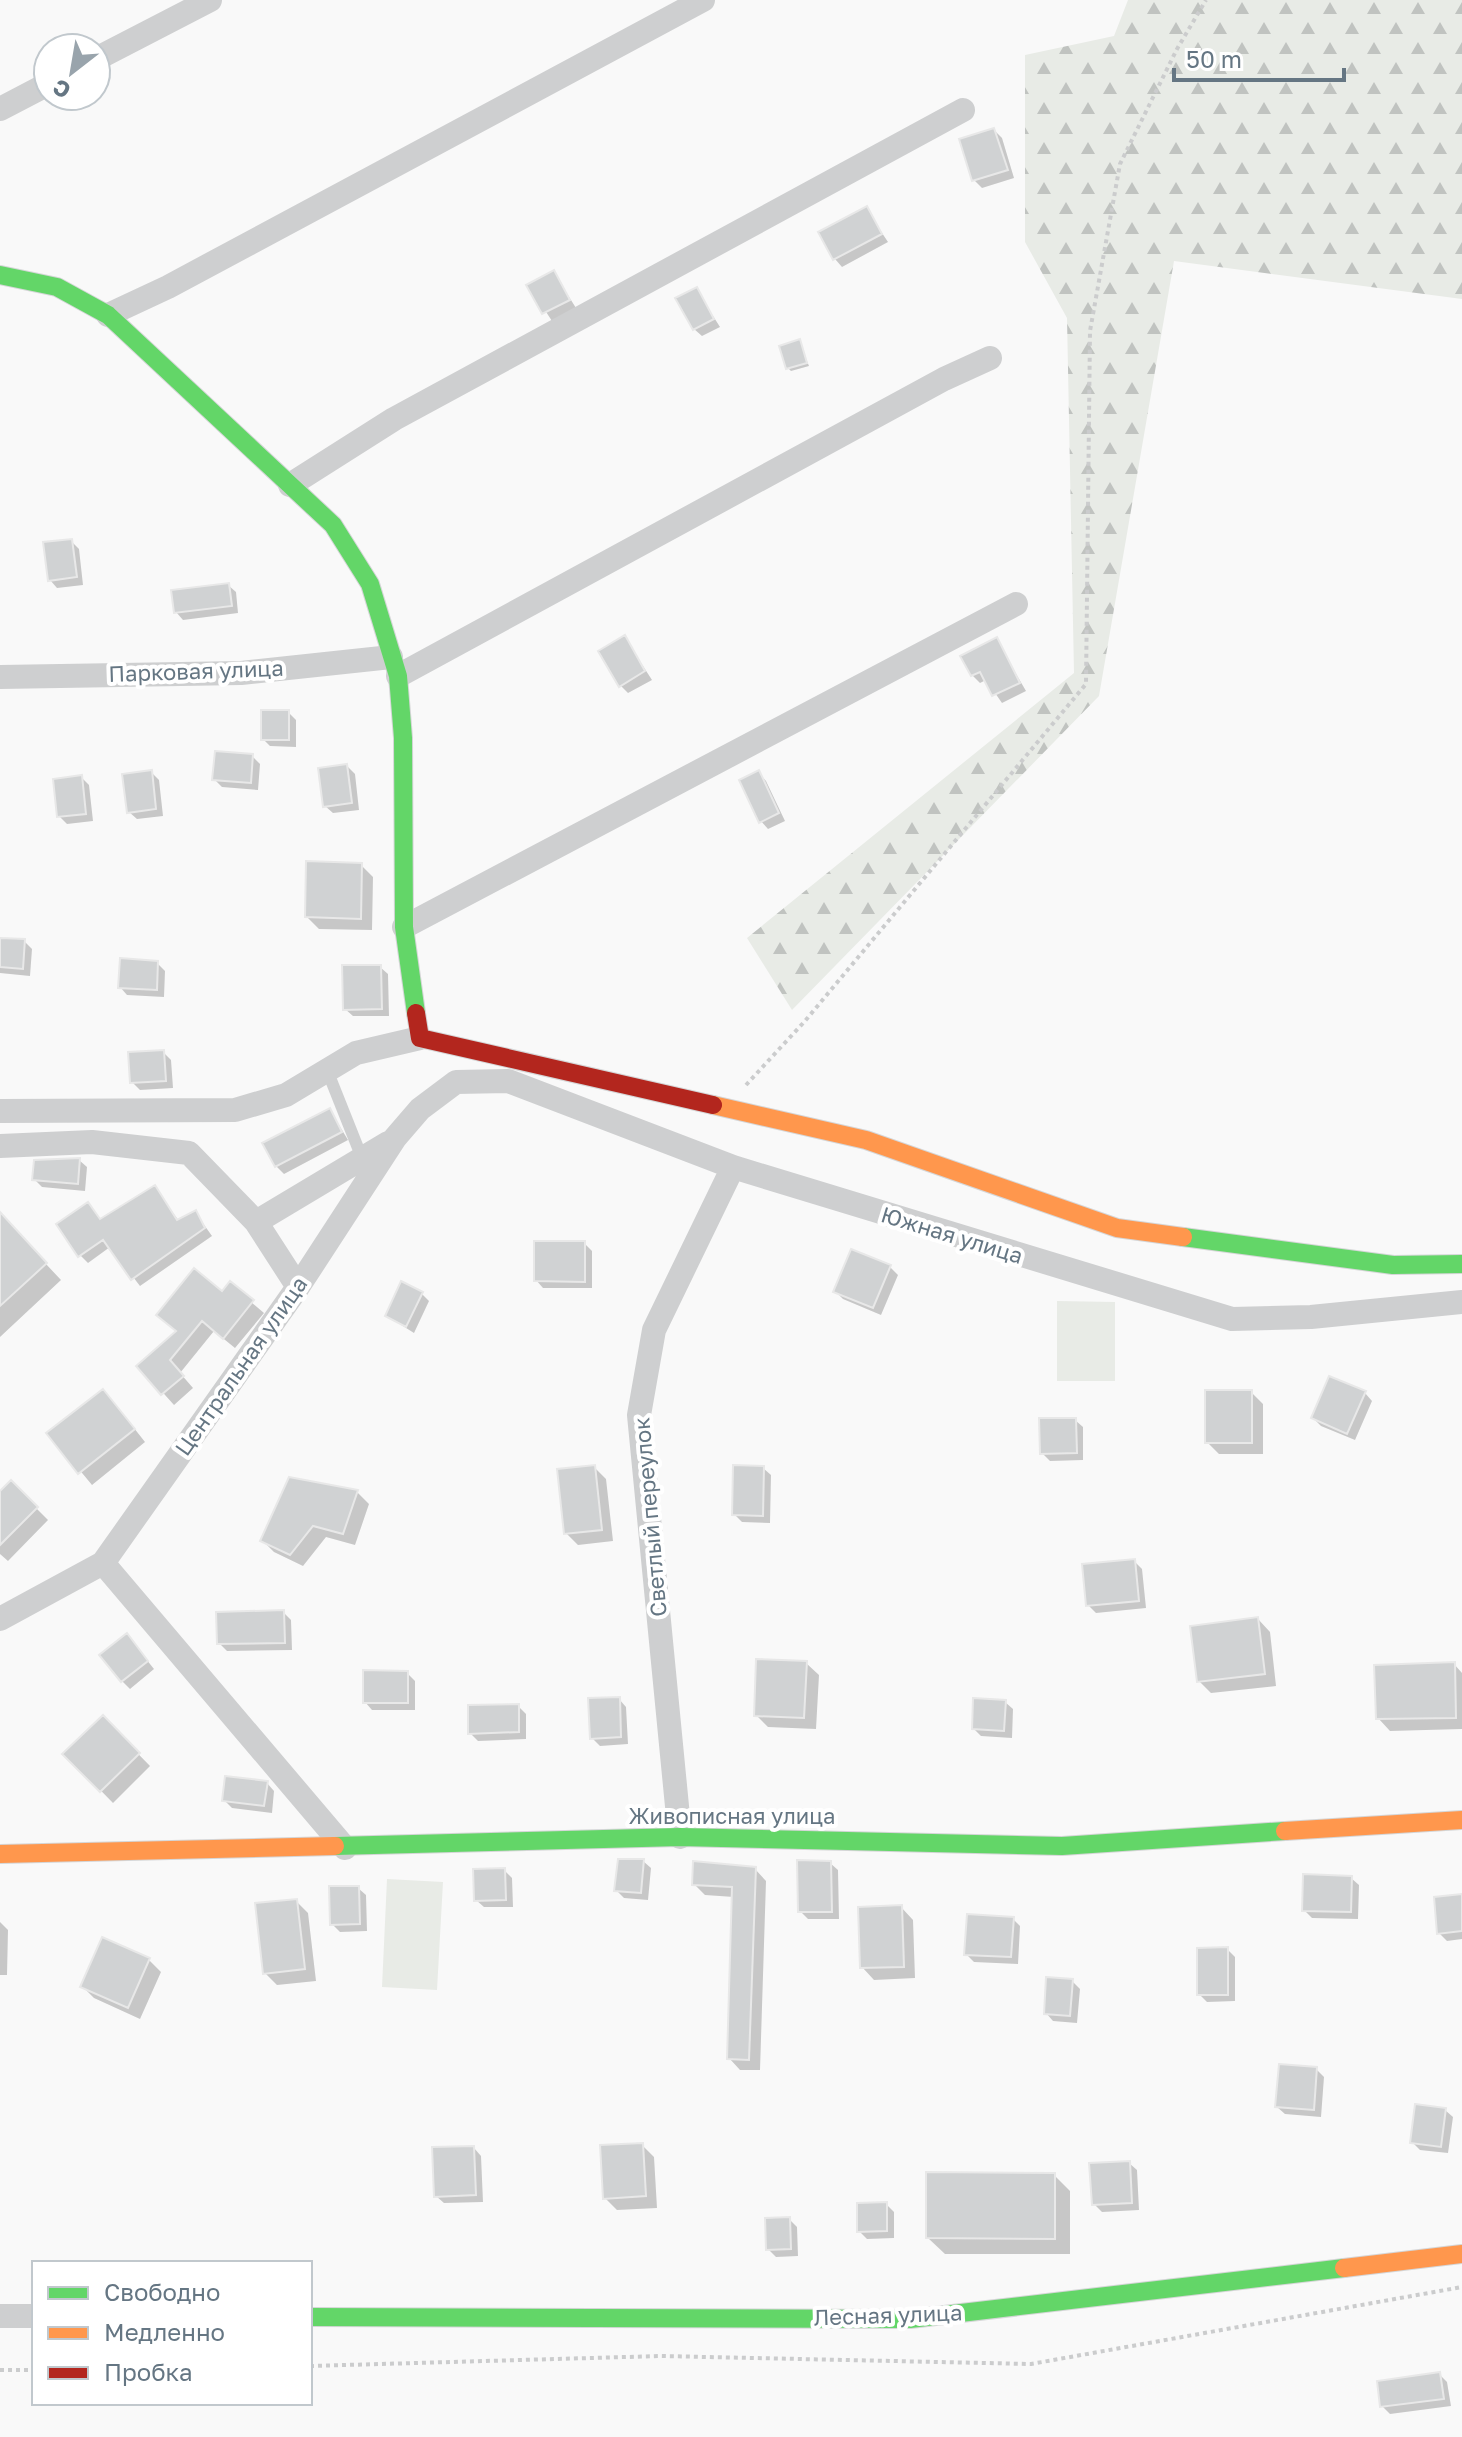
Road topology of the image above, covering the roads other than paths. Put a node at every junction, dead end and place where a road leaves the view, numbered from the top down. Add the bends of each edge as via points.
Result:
1 (210, 0) edge
2 (703, 0) edge
3 (112, 51) edge
4 (32, 92) edge
5 (0, 109) edge
6 (963, 110) dead end
7 (0, 275) edge
8 (108, 315) junction
9 (990, 358) dead end
10 (290, 485) junction
11 (1016, 604) dead end
12 (394, 666) junction
13 (0, 677) edge
14 (404, 927) junction
15 (420, 1038) junction
16 (327, 1070) junction
17 (456, 1082) joint
18 (0, 1111) edge
19 (395, 1138) junction
20 (0, 1146) edge
21 (362, 1158) junction
22 (733, 1167) junction
23 (256, 1222) junction
24 (1462, 1264) edge
25 (298, 1287) junction
26 (1462, 1302) edge
27 (103, 1563) junction
28 (0, 1619) edge
29 (1462, 1820) edge
30 (680, 1837) junction
31 (345, 1848) junction
32 (0, 1854) edge
33 (1462, 2254) edge
34 (0, 2316) edge
35 (32, 2316) edge
36 (312, 2317) edge

1 - 3 street
2 - 8 street
4 - 5 street
6 - 10 street via 394,419
7 - 8 street via 43,279
8 - 10 street
9 - 12 street
10 - 12 street via 333,525 370,584
11 - 14 street
12 - 13 street, Парковая улица
12 - 14 street via 403,738
14 - 15 street
15 - 16 street via 356,1053
15 - 24 street via 866,1140 1117,1228 1393,1265
16 - 18 street via 286,1095 235,1110
16 - 21 lane
17 - 19 street, Центральная улица via 420,1109
17 - 22 street, Южная улица via 508,1081
19 - 21 street
19 - 25 street, Центральная улица
20 - 23 street via 92,1142 189,1153
21 - 23 street
22 - 26 street, Южная улица via 1232,1319
22 - 30 street, Светлый переулок via 654,1330 639,1415
23 - 25 street
25 - 27 street, Центральная улица
27 - 28 street, Центральная улица
27 - 31 street
29 - 30 street, Живописная улица via 1062,1846
30 - 31 street, Живописная улица
31 - 32 street, Живописная улица
33 - 36 street, Лесная улица via 910,2319
34 - 35 street

